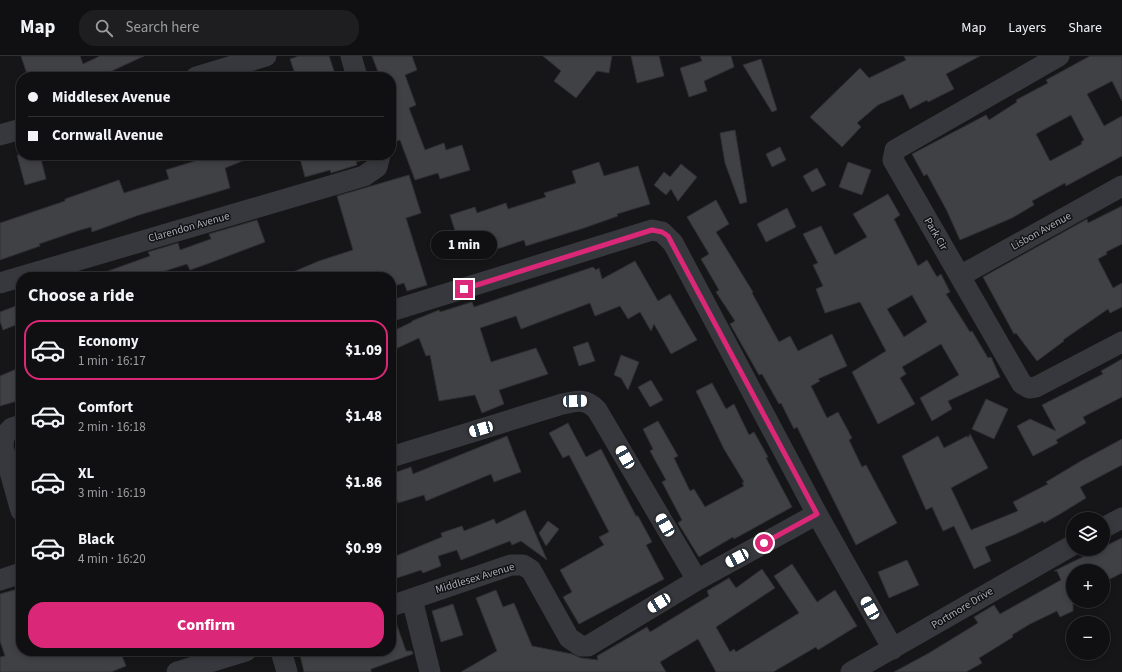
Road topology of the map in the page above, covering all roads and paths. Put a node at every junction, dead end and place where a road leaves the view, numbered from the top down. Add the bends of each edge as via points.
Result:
1 (266, 56) edge
2 (350, 56) edge
3 (1060, 56) edge
4 (213, 72) edge
5 (355, 72) edge
6 (16, 130) edge
7 (0, 135) edge
8 (378, 161) edge
9 (1122, 186) edge
10 (37, 272) edge
11 (960, 276) junction
12 (16, 278) edge
13 (0, 283) edge
14 (396, 309) edge
15 (1122, 342) edge
16 (12, 430) edge
17 (396, 455) edge
18 (16, 493) edge
19 (817, 514) junction
20 (1122, 518) edge
21 (1110, 524) edge
22 (1066, 549) edge
23 (16, 575) edge
24 (0, 580) edge
25 (697, 580) junction
26 (412, 599) junction
27 (396, 604) edge
28 (893, 649) junction
29 (230, 656) edge
30 (282, 656) edge
31 (177, 672) edge
32 (287, 672) edge
33 (430, 672) edge
34 (851, 672) edge

1 - 4 street
2 - 5 street
3 - 11 street, Park Cir via 892,154 893,160
6 - 7 street
8 - 10 street, Clarendon Avenue via 364,176
9 - 11 street, Lisbon Avenue
11 - 15 street, Park Cir via 1022,384 1029,388 1036,387
12 - 13 street, Clarendon Avenue
14 - 19 street via 652,230 662,232 673,243
16 - 18 street via 3,447
17 - 25 street via 559,404 584,401 592,404
19 - 25 street, Middlesex Avenue
19 - 28 street
20 - 21 street
22 - 28 street, Portmore Drive
23 - 24 street
25 - 26 street, Middlesex Avenue via 588,646 581,646 569,638 531,570 523,565 511,565 490,571
26 - 27 street, Middlesex Avenue
26 - 33 street
28 - 34 street, Portmore Drive
29 - 31 street
30 - 32 street

